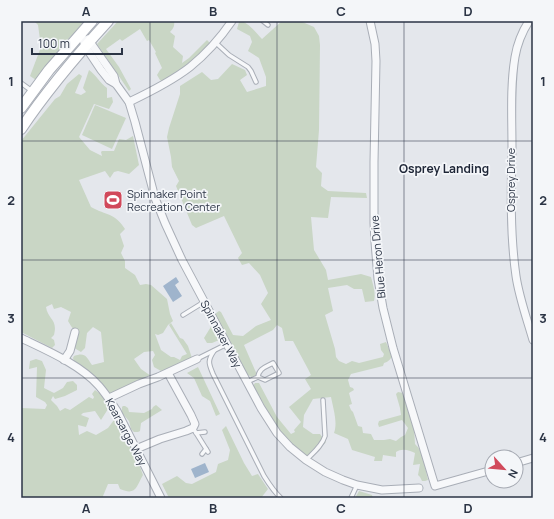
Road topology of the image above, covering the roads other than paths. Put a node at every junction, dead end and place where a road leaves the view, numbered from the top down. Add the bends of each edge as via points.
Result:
1 (92, 21) edge
2 (108, 21) edge
3 (232, 21) edge
4 (263, 21) edge
5 (370, 21) edge
6 (529, 21) edge
7 (268, 25) dead end
8 (81, 33) junction
9 (215, 42) junction
10 (88, 43) junction
11 (256, 82) dead end
12 (21, 83) edge
13 (33, 92) junction
14 (129, 102) junction
15 (21, 108) edge
16 (21, 129) edge
17 (204, 302) junction
18 (183, 315) dead end
19 (75, 332) dead end
20 (21, 338) edge
21 (533, 340) edge
22 (227, 344) junction
23 (214, 351) junction
24 (197, 359) joint
25 (64, 360) junction
26 (168, 373) junction
27 (258, 377) junction
28 (247, 382) junction
29 (109, 398) junction
30 (323, 400) dead end
31 (195, 430) junction
32 (205, 432) dead end
33 (136, 449) junction
34 (202, 454) dead end
35 (306, 460) junction
36 (484, 472) edge
37 (357, 485) junction
38 (419, 488) dead end
39 (161, 498) edge
40 (282, 498) edge
41 (351, 498) edge

1 - 8 main road
2 - 10 main road
3 - 9 street
4 - 7 lane
5 - 36 street, Blue Heron Drive via 376,61 374,242 383,308 393,348 435,486
6 - 21 street, Osprey Drive via 515,58 511,217 516,278
8 - 10 street, Spinnaker Way
8 - 13 main road
9 - 11 lane via 229,56 248,67
9 - 14 street via 180,74
10 - 14 street, Spinnaker Way via 114,76 116,84
10 - 16 main road via 50,88
12 - 13 lane
13 - 15 main road
14 - 17 street, Spinnaker Way via 160,210
17 - 18 lane
17 - 22 street, Spinnaker Way
19 - 25 street via 70,351
20 - 25 street, Kearsarge Way
22 - 23 lane
22 - 28 street, Spinnaker Way
23 - 24 lane
23 - 40 lane via 209,360 213,374 264,476 272,489
24 - 26 street
25 - 29 street, Kearsarge Way via 89,376
26 - 29 street
26 - 31 street via 194,420
27 - 27 lane via 265,380 279,373 273,363 260,370
27 - 28 lane
28 - 35 street, Spinnaker Way via 277,433
29 - 33 street, Kearsarge Way
30 - 35 lane via 325,436 320,446
31 - 32 lane
31 - 33 street via 160,439
31 - 34 lane via 207,451
33 - 39 street, Kearsarge Way
35 - 37 street, Spinnaker Way via 330,474
37 - 38 street, Spinnaker Way via 382,490
37 - 41 lane

